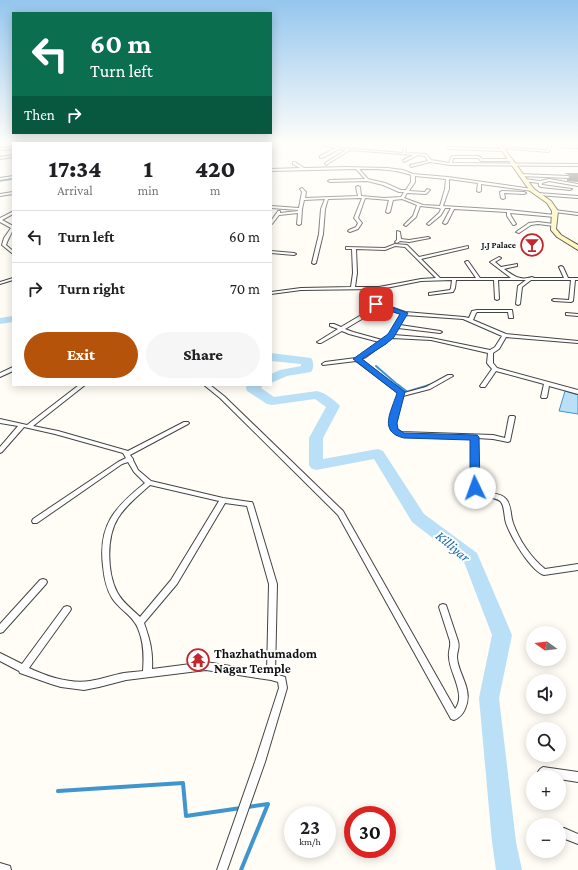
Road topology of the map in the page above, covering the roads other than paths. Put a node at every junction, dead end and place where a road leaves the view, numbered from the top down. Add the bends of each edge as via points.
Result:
1 (384, 185) edge
2 (411, 185) edge
3 (447, 185) edge
4 (480, 185) edge
5 (492, 185) edge
6 (528, 185) edge
7 (541, 185) edge
8 (358, 187) dead end
9 (302, 189) dead end
10 (428, 190) dead end
11 (532, 190) junction
12 (570, 190) dead end
13 (339, 191) dead end
14 (479, 191) dead end
15 (405, 192) junction
16 (12, 193) edge
17 (537, 194) junction
18 (0, 195) edge
19 (362, 197) junction
20 (578, 197) edge
21 (327, 198) junction
22 (336, 198) junction
23 (402, 198) junction
24 (503, 198) dead end
25 (303, 199) junction
26 (392, 199) junction
27 (419, 205) junction
28 (272, 207) edge
29 (282, 207) junction
30 (442, 208) junction
31 (453, 208) junction
32 (301, 210) junction
33 (508, 211) junction
34 (388, 212) dead end
35 (12, 214) edge
36 (277, 214) junction
37 (555, 214) junction
38 (578, 214) edge
39 (0, 220) edge
40 (272, 222) edge
41 (445, 223) dead end
42 (299, 224) dead end
43 (429, 224) dead end
44 (514, 224) dead end
45 (406, 225) dead end
46 (554, 225) junction
47 (12, 227) edge
48 (12, 229) edge
49 (350, 230) dead end
50 (398, 232) dead end
51 (518, 232) dead end
52 (428, 238) dead end
53 (399, 240) junction
54 (395, 245) junction
55 (12, 247) edge
56 (467, 247) dead end
57 (346, 248) dead end
58 (354, 248) junction
59 (578, 248) edge
60 (7, 249) junction
61 (12, 252) edge
62 (272, 252) edge
63 (294, 254) dead end
64 (419, 258) junction
65 (498, 258) dead end
66 (314, 262) dead end
67 (467, 262) dead end
68 (516, 265) dead end
69 (561, 267) dead end
70 (500, 268) junction
71 (514, 278) junction
72 (532, 278) junction
73 (12, 279) edge
74 (439, 279) junction
75 (454, 279) junction
76 (567, 279) junction
77 (576, 279) edge
78 (479, 280) junction
79 (496, 280) junction
80 (0, 283) edge
81 (379, 288) junction
82 (353, 289) junction
83 (272, 293) edge
84 (431, 294) dead end
85 (497, 299) dead end
86 (554, 300) dead end
87 (518, 304) dead end
88 (378, 305) junction
89 (404, 313) junction
90 (568, 314) dead end
91 (578, 315) edge
92 (511, 317) dead end
93 (473, 321) junction
94 (332, 325) dead end
95 (396, 326) junction
96 (340, 330) junction
97 (440, 332) dead end
98 (504, 335) junction
99 (391, 336) junction
100 (319, 342) dead end
101 (384, 342) junction
102 (578, 342) edge
103 (491, 352) junction
104 (357, 359) junction
105 (325, 364) dead end
106 (12, 369) edge
107 (495, 369) junction
108 (0, 375) edge
109 (450, 376) dead end
110 (547, 383) junction
111 (81, 386) edge
112 (208, 386) edge
113 (483, 386) dead end
114 (578, 392) edge
115 (401, 395) junction
116 (544, 397) dead end
117 (512, 417) dead end
118 (0, 422) edge
119 (186, 423) dead end
120 (25, 426) junction
121 (474, 437) junction
122 (0, 452) edge
123 (128, 457) junction
124 (149, 483) junction
125 (223, 500) junction
126 (35, 521) dead end
127 (578, 567) edge
128 (43, 582) dead end
129 (443, 607) dead end
130 (67, 610) dead end
131 (140, 622) junction
132 (0, 630) edge
133 (0, 657) edge
134 (23, 670) junction
135 (147, 673) junction
136 (271, 676) junction
137 (566, 775) edge
138 (578, 777) edge
139 (566, 834) edge
140 (578, 839) edge
141 (0, 868) edge
142 (6, 870) edge
143 (222, 870) edge

1 - 15 street
2 - 15 street
3 - 30 street
4 - 14 street
5 - 11 street
6 - 11 main road
7 - 12 street
8 - 19 street
9 - 25 street
10 - 15 street via 426,193
11 - 17 main road
13 - 22 street
15 - 23 street
16 - 18 street
17 - 20 street
17 - 24 street via 502,192
17 - 37 main road via 549,202
19 - 22 street
19 - 26 street
19 - 49 street via 356,218 360,223
21 - 22 street
21 - 25 street
21 - 66 street
23 - 26 street
23 - 27 street
25 - 32 street
26 - 34 street
27 - 30 street
27 - 45 street via 415,216
28 - 29 street
29 - 32 street
29 - 36 street
30 - 31 street
30 - 43 street via 440,214
31 - 33 street
31 - 41 street
32 - 36 street
32 - 42 street
33 - 37 street
33 - 44 street
35 - 39 street
36 - 40 street
37 - 38 street
37 - 46 main road
39 - 47 street
46 - 51 street via 530,224
46 - 59 main road via 553,229 559,236
48 - 60 street via 4,245
50 - 53 street
52 - 53 street
53 - 54 street
54 - 58 street via 385,249 366,246
54 - 64 street via 406,246
55 - 60 street
56 - 64 street
57 - 58 street
58 - 82 street
60 - 61 street
62 - 63 street
64 - 74 street
65 - 70 street via 492,262
67 - 78 street
68 - 70 street
69 - 76 street
70 - 71 street
71 - 72 street
71 - 79 street
72 - 76 street
72 - 87 street via 520,286
73 - 80 street
74 - 75 street
74 - 81 street
75 - 78 street
75 - 84 street via 451,291
76 - 77 street
77 - 86 street via 571,301
78 - 79 street
79 - 85 street
81 - 82 street
81 - 88 street via 372,301
82 - 83 street via 301,289
88 - 89 street
88 - 96 street
89 - 93 street
89 - 95 street
90 - 91 street
92 - 93 street via 510,311 477,311 474,312
93 - 98 street
94 - 96 street
95 - 97 street
95 - 99 street
96 - 100 street
96 - 101 street
98 - 102 street
98 - 103 street via 497,348
99 - 101 street
99 - 103 street via 431,339
101 - 104 street
103 - 107 street via 490,363
104 - 105 street
104 - 115 street via 400,391
106 - 108 street
107 - 110 street
107 - 113 street
109 - 115 street via 428,388
110 - 114 street
110 - 116 street
111 - 120 street
112 - 129 street via 341,513 454,716 461,709 463,694 453,658 455,648
115 - 121 street via 393,423 396,433 404,436
117 - 121 street via 508,440
118 - 120 street
119 - 123 street
120 - 122 street
120 - 123 street via 56,432
121 - 127 street via 475,488 480,494 504,500 510,523 528,556 544,572
123 - 124 street via 136,471
123 - 126 street
124 - 125 street
124 - 131 street via 121,507 114,517 107,536 105,554 106,571 115,596
125 - 131 street via 174,582
125 - 136 street via 250,504 273,584
128 - 132 street
130 - 134 street
131 - 135 street via 147,639
133 - 134 street
134 - 135 street via 62,684 84,686
135 - 136 street via 206,666
136 - 143 street via 280,678 283,688
137 - 138 street
139 - 140 street
141 - 142 street

